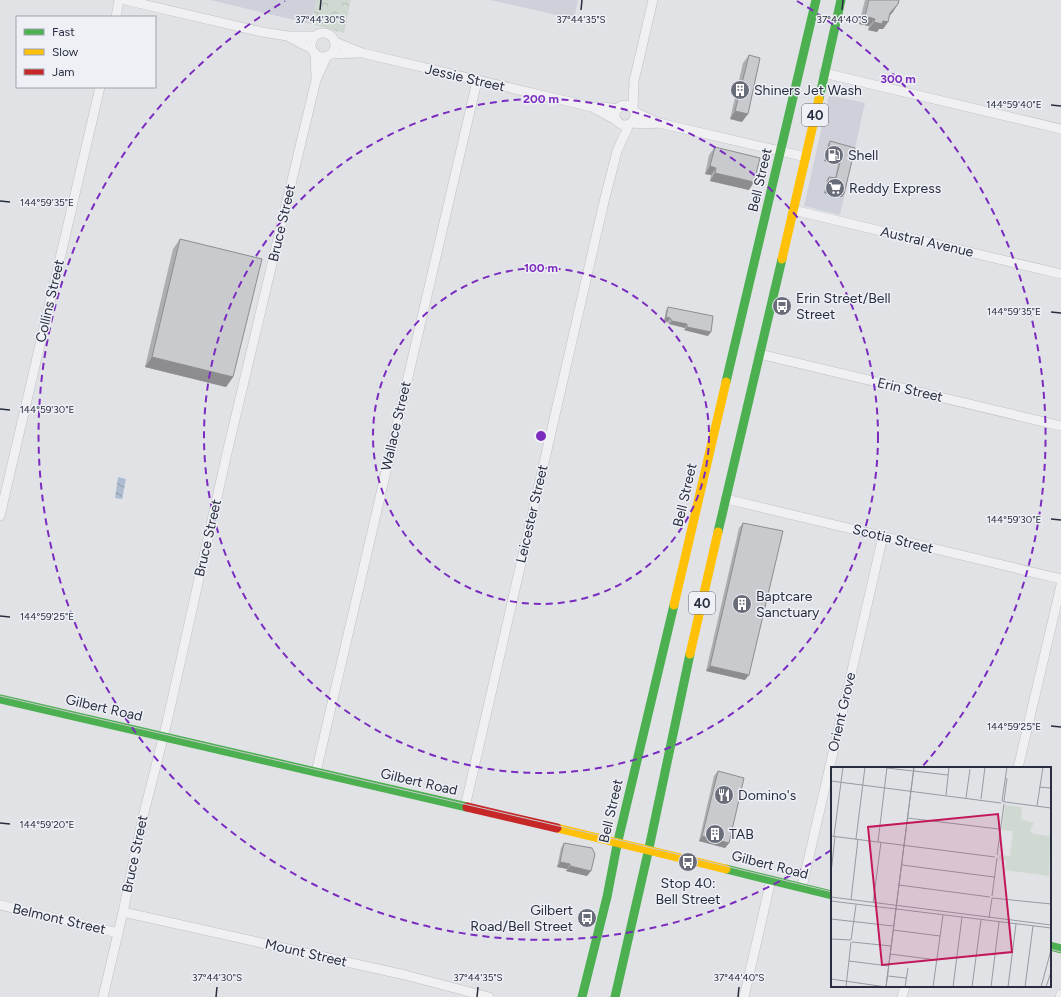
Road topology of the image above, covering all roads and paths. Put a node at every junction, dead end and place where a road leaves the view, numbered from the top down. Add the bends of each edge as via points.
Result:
1 (119, 0) edge
2 (125, 0) edge
3 (653, 0) edge
4 (816, 0) edge
5 (841, 0) edge
6 (116, 16) edge
7 (288, 36) junction
8 (315, 36) junction
9 (335, 42) junction
10 (314, 51) junction
11 (362, 53) junction
12 (329, 55) junction
13 (824, 72) junction
14 (316, 80) junction
15 (477, 81) junction
16 (634, 82) junction
17 (100, 88) edge
18 (592, 107) junction
19 (620, 107) junction
20 (634, 110) junction
21 (618, 121) junction
22 (659, 123) junction
23 (630, 124) junction
24 (1061, 129) edge
25 (617, 151) junction
26 (781, 151) junction
27 (806, 157) junction
28 (793, 210) junction
29 (1061, 274) edge
30 (759, 354) junction
31 (1061, 426) edge
32 (726, 499) junction
33 (0, 516) edge
34 (883, 536) junction
35 (1061, 579) edge
36 (1061, 585) edge
37 (0, 699) edge
38 (162, 736) junction
39 (1018, 767) edge
40 (316, 772) junction
41 (465, 807) junction
42 (618, 842) junction
43 (649, 850) junction
44 (771, 880) junction
45 (802, 887) junction
46 (831, 894) edge
47 (0, 905) edge
48 (123, 912) junction
49 (118, 932) junction
50 (1051, 946) edge
51 (1061, 949) edge
52 (905, 987) edge
53 (1061, 994) edge
54 (103, 997) edge
55 (489, 997) edge
56 (582, 997) edge
57 (615, 997) edge
58 (744, 997) edge
59 (902, 997) edge
60 (1060, 997) edge

1 - 6 street
2 - 7 street
3 - 16 street
4 - 26 main road, Bell Street / 40
5 - 13 main road, 40
7 - 8 street
7 - 10 street
8 - 9 street via 326,33 331,35
8 - 10 street via 312,42
9 - 11 street, Jessie Street
9 - 12 street via 335,48
10 - 12 street via 320,57
10 - 14 street, Bruce Street
11 - 12 street, Jessie Street
11 - 15 street, Jessie Street
12 - 14 street, Bruce Street
13 - 24 street
13 - 27 main road, 40
14 - 38 street, Bruce Street
15 - 18 street, Jessie Street
15 - 40 street, Wallace Street
16 - 19 street
16 - 20 street
17 - 33 street, Collins Street
18 - 19 street, Jessie Street
18 - 21 street, Jessie Street
19 - 20 street via 628,106
19 - 21 street via 616,113
20 - 22 street
20 - 23 street via 635,118
21 - 23 street via 624,125
21 - 25 street, Leicester Street
22 - 23 street
22 - 26 street
23 - 25 street, Leicester Street
25 - 41 street, Leicester Street
26 - 27 street
26 - 42 main road, Bell Street / 40
27 - 28 main road, 40
28 - 29 street, Austral Avenue
28 - 30 main road, 40
30 - 31 street, Erin Street
30 - 32 main road, 40
32 - 34 street, Scotia Street
32 - 43 main road, 40 via 691,648
34 - 35 street, Scotia Street
34 - 45 street, Orient Grove
36 - 39 street
37 - 38 main road, Gilbert Road
38 - 40 main road, Gilbert Road
38 - 48 street, Bruce Street
40 - 41 main road, Gilbert Road
41 - 42 main road, Gilbert Road
42 - 43 main road, Gilbert Road
42 - 56 main road, Bell Street / 40
43 - 44 main road, Gilbert Road
43 - 57 main road, 40
44 - 45 main road, Gilbert Road
44 - 58 street
45 - 46 main road, Gilbert Road
47 - 49 street, Belmont Street
48 - 49 street, Bruce Street
48 - 55 street, Mount Street via 405,975
49 - 54 street, Bruce Street
50 - 51 main road
52 - 59 street
53 - 60 street

